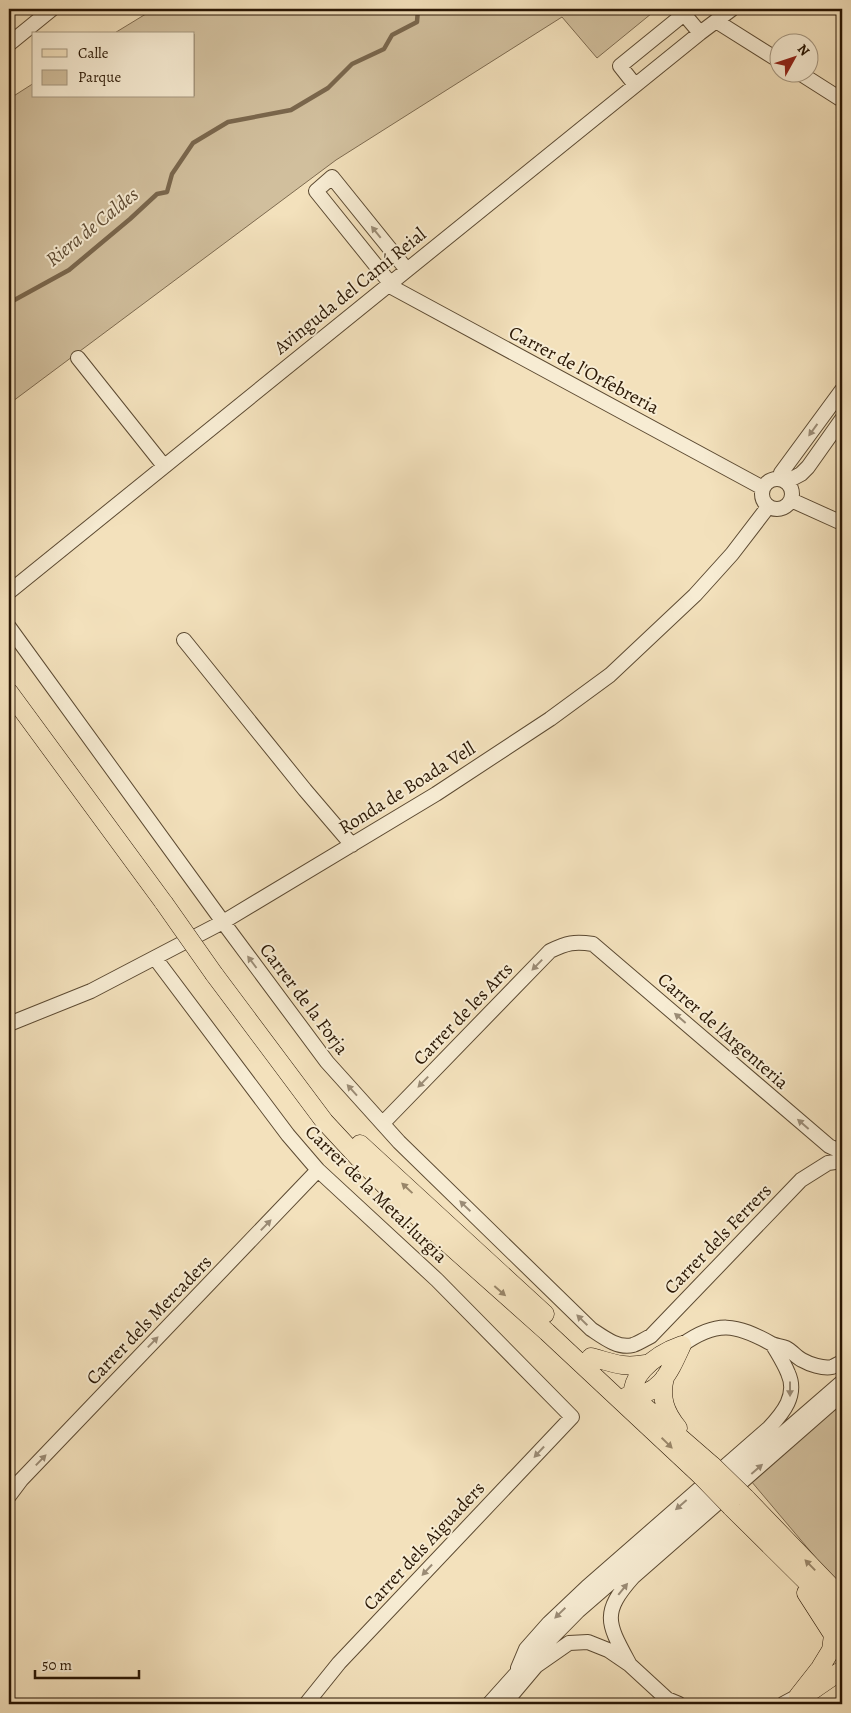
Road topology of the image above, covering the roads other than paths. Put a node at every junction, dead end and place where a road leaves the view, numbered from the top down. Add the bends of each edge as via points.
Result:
1 (52, 9) edge
2 (726, 9) edge
3 (732, 9) edge
4 (687, 11) edge
5 (716, 21) junction
6 (700, 33) junction
7 (9, 44) edge
8 (768, 54) edge
9 (814, 82) edge
10 (635, 85) junction
11 (842, 100) edge
12 (407, 270) junction
13 (389, 284) junction
14 (78, 358) dead end
15 (842, 390) edge
16 (842, 419) edge
17 (164, 466) junction
18 (783, 481) junction
19 (763, 488) junction
20 (791, 500) junction
21 (768, 507) junction
22 (842, 523) edge
23 (9, 592) edge
24 (9, 628) edge
25 (184, 640) dead end
26 (9, 681) edge
27 (12, 695) edge
28 (352, 845) junction
29 (223, 922) junction
30 (578, 941) joint
31 (155, 958) junction
32 (9, 1024) edge
33 (293, 1080) junction
34 (382, 1123) junction
35 (842, 1152) edge
36 (842, 1161) edge
37 (318, 1170) junction
38 (682, 1345) junction
39 (773, 1345) junction
40 (622, 1346) joint
41 (591, 1356) junction
42 (842, 1362) edge
43 (646, 1364) junction
44 (665, 1377) junction
45 (842, 1382) edge
46 (614, 1393) junction
47 (842, 1394) edge
48 (633, 1396) junction
49 (572, 1417) joint
50 (646, 1423) junction
51 (692, 1446) junction
52 (707, 1471) junction
53 (9, 1496) edge
54 (738, 1503) junction
55 (781, 1558) junction
56 (842, 1598) edge
57 (842, 1617) edge
58 (836, 1646) edge
59 (630, 1664) junction
60 (842, 1670) edge
61 (515, 1675) junction
62 (790, 1700) edge
63 (306, 1704) edge
64 (490, 1704) edge
65 (504, 1704) edge
66 (679, 1704) edge

1 - 7 street
2 - 5 street, Avinguda del Camí Reial
3 - 5 street, Avinguda del Camí Reial
4 - 6 street
4 - 10 street via 620,66
5 - 6 street, Avinguda del Camí Reial
5 - 8 street
6 - 10 street, Avinguda del Camí Reial
9 - 11 street
10 - 12 street, Avinguda del Camí Reial
12 - 13 street, Avinguda del Camí Reial
12 -> 13 street via 332,177 316,191
13 - 17 street, Avinguda del Camí Reial
13 - 19 street, Carrer de l'Orfebreria
14 - 17 street
15 -> 18 street via 782,473
16 - 18 street via 808,467 801,474
17 - 23 street, Avinguda del Camí Reial
18 - 19 street via 768,482
18 - 20 street via 792,492
19 - 21 street via 762,498
20 - 21 street via 782,509
20 - 22 street
21 - 28 street, Ronda de Boada Vell via 701,588 610,675 550,719
24 - 29 street, Carrer de la Forja
25 - 28 street
26 - 27 main road
27 - 33 main road, bridge
28 - 29 street, Ronda de Boada Vell
29 - 31 street, Ronda de Boada Vell
34 -> 29 street, Carrer de la Forja via 327,1062
30 -> 34 street, Carrer de les Arts via 550,951
35 -> 30 street, Carrer de l'Argenteria via 829,1146 593,944
31 - 32 street, Ronda de Boada Vell via 91,991
31 - 37 street, Carrer de la Metal·lurgia
41 -> 33 main road
33 -> 46 main road via 324,1121 401,1202
40 -> 34 street, Carrer de la Forja via 591,1329
36 - 40 street, Carrer dels Ferrers via 828,1163 801,1180 651,1336
37 - 49 street, Carrer de la Metal·lurgia via 437,1280
53 -> 37 street, Carrer dels Mercaders
38 - 39 street via 699,1333 723,1327 752,1333
38 - 43 main road
38 - 44 main road
39 - 42 street via 785,1347 802,1360 816,1365 831,1368
39 -> 61 street via 792,1387 790,1401 781,1416 549,1623 526,1649
41 - 43 main road via 615,1364
41 - 48 main road
43 - 48 main road via 633,1386
44 - 48 main road via 649,1393
44 - 51 main road via 661,1392 670,1417
45 - 61 street via 578,1611
46 - 48 main road
46 - 50 main road
59 -> 47 street via 611,1627 610,1612 619,1593 633,1577
48 - 50 main road via 633,1403
48 - 51 main road
49 -> 63 street, Carrer dels Aiguaders via 339,1663
50 -> 52 main road
51 - 52 main road
52 - 54 main road, bridge
54 - 55 main road
56 -> 54 main road
55 - 57 main road
55 - 58 main road via 814,1603
58 - 62 main road
59 - 65 street via 588,1642 569,1643 536,1666
59 - 66 street via 667,1699
60 - 62 main road via 813,1690
61 - 64 street

